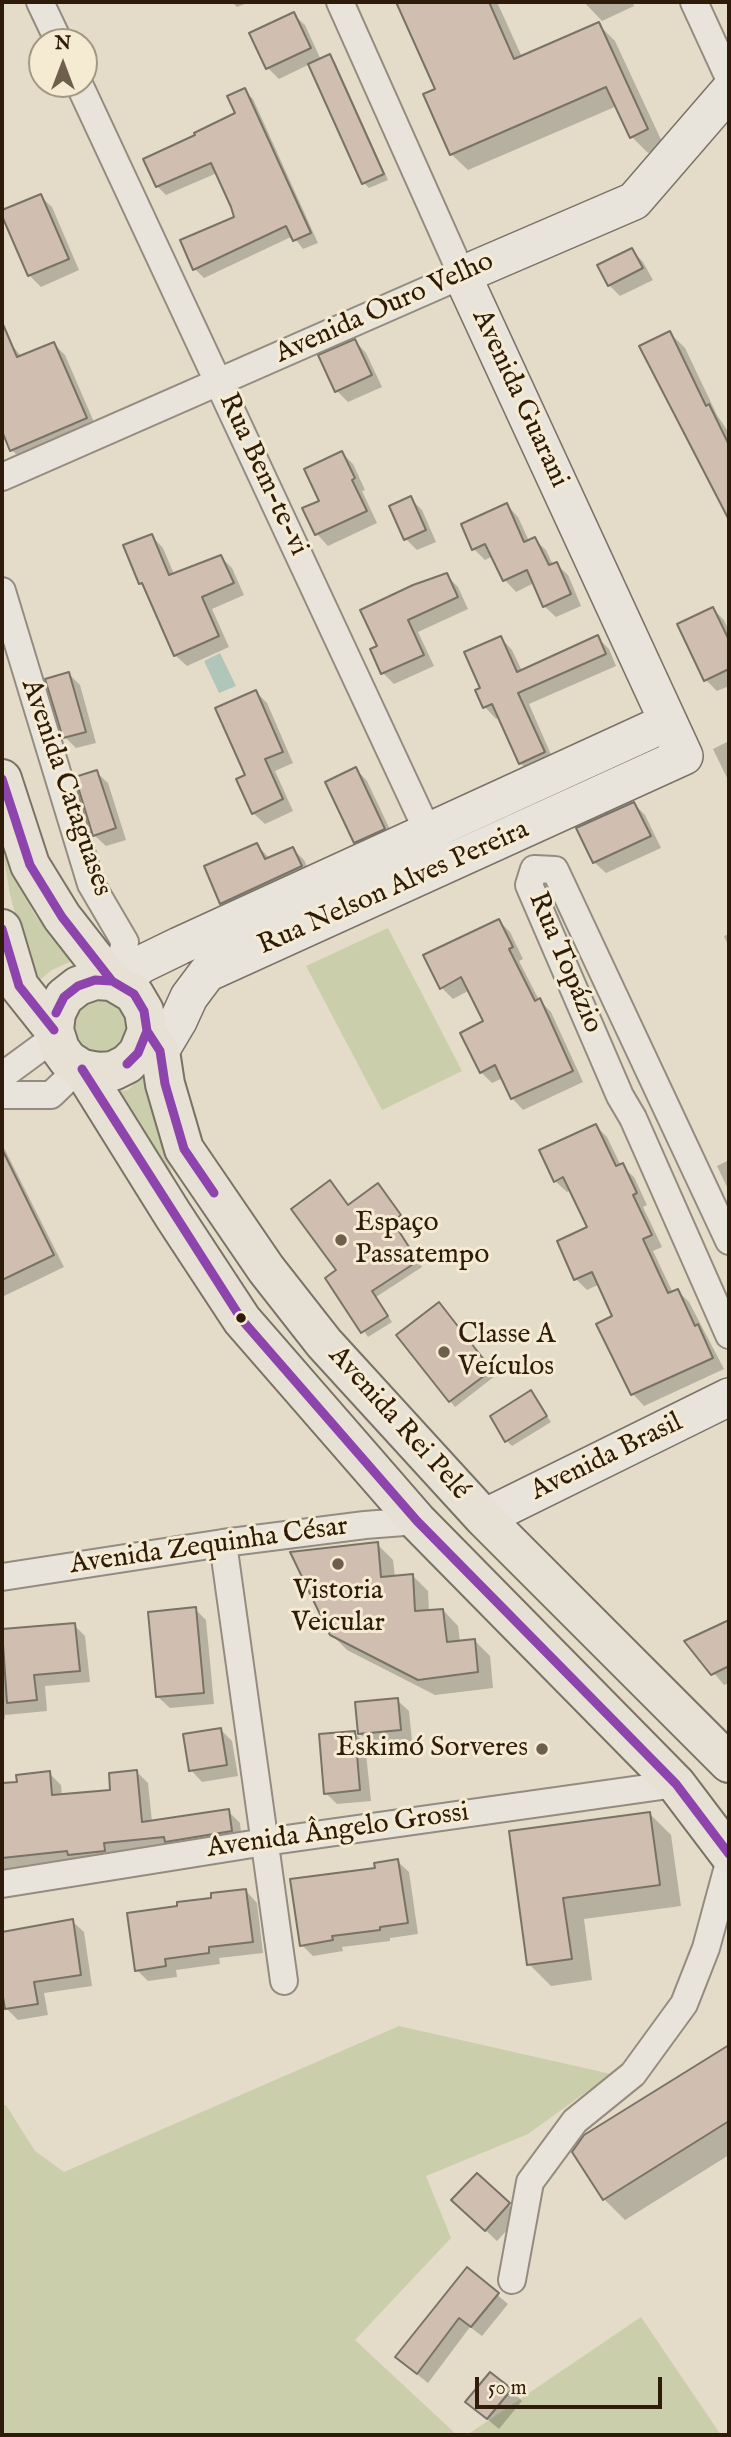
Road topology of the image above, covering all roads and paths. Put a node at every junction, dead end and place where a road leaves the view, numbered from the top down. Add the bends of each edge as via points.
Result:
1 (40, 2) edge
2 (340, 2) edge
3 (694, 2) edge
4 (52, 28) edge
5 (729, 79) edge
6 (729, 91) edge
7 (86, 98) edge
8 (462, 275) junction
9 (219, 382) junction
10 (2, 477) edge
11 (2, 591) edge
12 (668, 722) junction
13 (684, 756) joint
14 (2, 779) edge
15 (429, 833) junction
16 (443, 867) junction
17 (2, 929) edge
18 (115, 982) junction
19 (55, 1034) junction
20 (148, 1045) junction
21 (81, 1068) junction
22 (2, 1076) edge
23 (661, 1091) junction
24 (2, 1095) edge
25 (626, 1107) junction
26 (729, 1241) edge
27 (729, 1335) edge
28 (729, 1397) edge
29 (484, 1518) junction
30 (417, 1521) junction
31 (223, 1543) junction
32 (2, 1577) edge
33 (729, 1763) edge
34 (676, 1784) junction
35 (265, 1842) junction
36 (729, 1854) edge
37 (729, 1863) edge
38 (2, 1884) edge
39 (284, 1981) dead end
40 (512, 2280) dead end

1 - 4 street
2 - 8 street, Avenida Guarani
3 - 5 street
6 - 8 street, Avenida Ouro Velho via 634,201
7 - 9 street, Rua Bem-te-vi
8 - 9 street, Avenida Ouro Velho
8 - 12 street, Avenida Guarani
9 - 10 street, Avenida Ouro Velho
9 - 15 street, Rua Bem-te-vi
11 - 18 street, Avenida Cataguases via 91,884 125,942
12 - 13 street, Avenida Guarani
12 - 15 street, Rua Nelson Alves Pereira
13 - 16 street, Rua Nelson Alves Pereira
14 - 18 main road, Avenida Rei Pelé via 30,865 62,917
15 - 16 street, Rua Bem-te-vi
15 - 18 street, Rua Nelson Alves Pereira via 179,946
16 - 20 street, Rua Nelson Alves Pereira via 207,973 178,1021
17 - 19 main road, Avenida Rei Pelé via 19,986
18 - 19 main road via 95,980 64,997 56,1013
18 - 20 main road, Avenida Rei Pelé via 134,994 144,1011
19 - 21 main road, Avenida Rei Pelé via 60,1049
19 - 22 street
20 - 21 main road via 113,1070
20 - 29 main road, Avenida Rei Pelé via 184,1149 266,1269 324,1343
21 - 24 street via 51,1095
21 - 30 main road, Avenida Rei Pelé via 242,1320
23 - 25 street
23 - 25 street, Rua Topázio via 555,870 534,869 528,885
23 - 26 street, Rua Topázio
25 - 27 street, Rua Topázio
28 - 29 street, Avenida Brasil
29 - 33 main road, Avenida Rei Pelé
30 - 31 street, Avenida Zequinha César
30 - 34 main road, Avenida Rei Pelé
31 - 32 street, Avenida Zequinha César
31 - 35 street
34 - 35 street, Avenida Ângelo Grossi
34 - 36 main road, Avenida Rei Pelé
35 - 38 street, Avenida Ângelo Grossi
35 - 39 street
37 - 40 street via 706,1948 684,2004 633,2074 575,2121 530,2182

